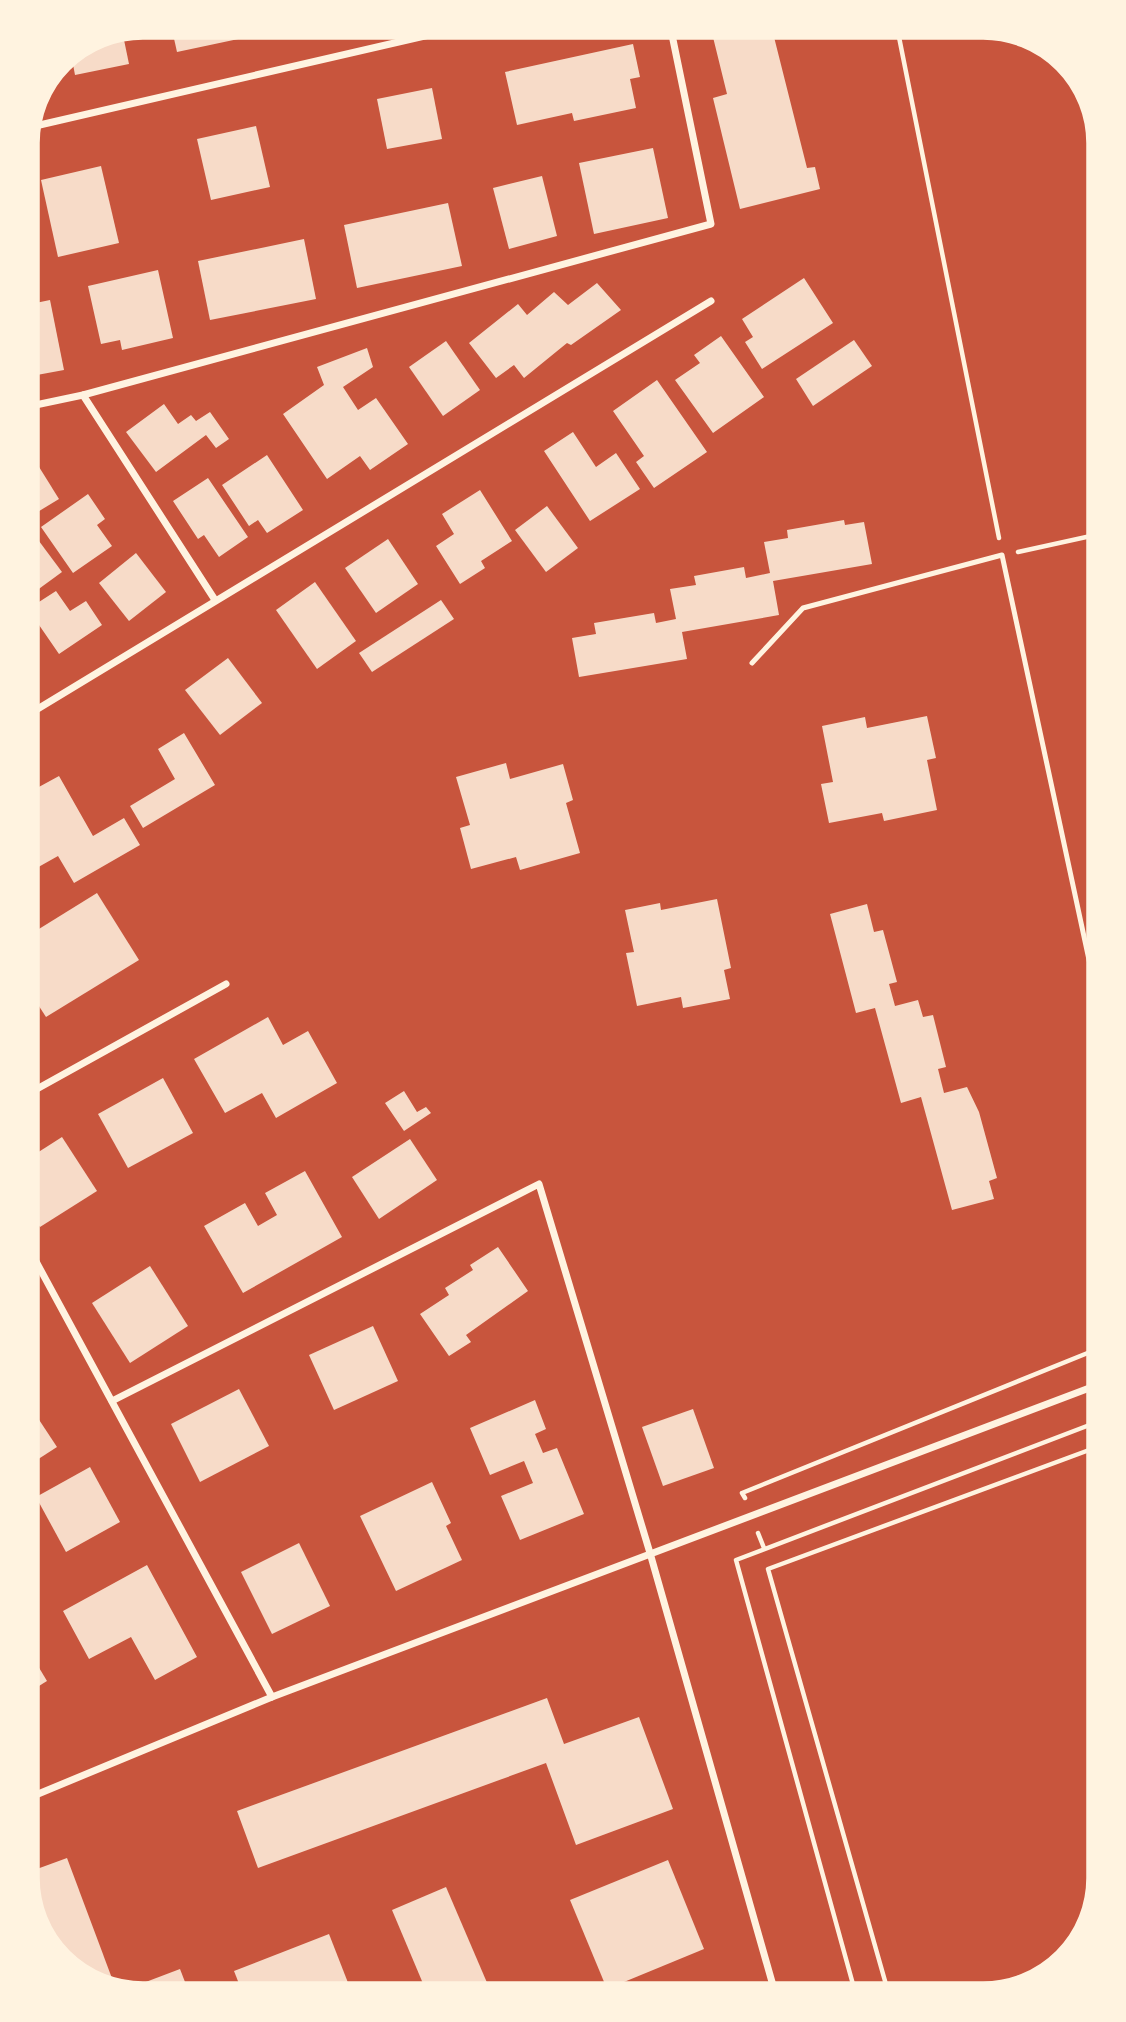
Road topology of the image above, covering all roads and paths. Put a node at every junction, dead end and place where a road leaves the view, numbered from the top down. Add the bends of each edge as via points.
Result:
1 (415, 38) edge
2 (673, 39) edge
3 (899, 39) edge
4 (41, 125) edge
5 (711, 301) dead end
6 (83, 395) junction
7 (39, 404) edge
8 (1088, 537) edge
9 (1002, 555) junction
10 (215, 600) junction
11 (752, 663) dead end
12 (39, 708) edge
13 (1088, 956) edge
14 (226, 984) dead end
15 (38, 1088) edge
16 (38, 1265) edge
17 (1088, 1353) edge
18 (1088, 1389) edge
19 (112, 1401) junction
20 (1088, 1426) edge
21 (1088, 1450) edge
22 (742, 1493) dead end
23 (650, 1553) junction
24 (272, 1697) junction
25 (38, 1794) edge
26 (772, 1983) edge
27 (853, 1983) edge
28 (886, 1983) edge

1 - 4 street
2 - 6 street via 711,224
3 - 9 path
5 - 10 street
6 - 7 street
6 - 10 street
8 - 9 path
9 - 11 lane via 803,608
9 - 13 lane
10 - 12 street
14 - 15 street
16 - 19 street
17 - 22 path
18 - 23 street
19 - 23 street via 539,1184
19 - 24 street
20 - 27 path via 736,1560
21 - 28 path via 768,1569
23 - 24 street
23 - 26 street
24 - 25 street

